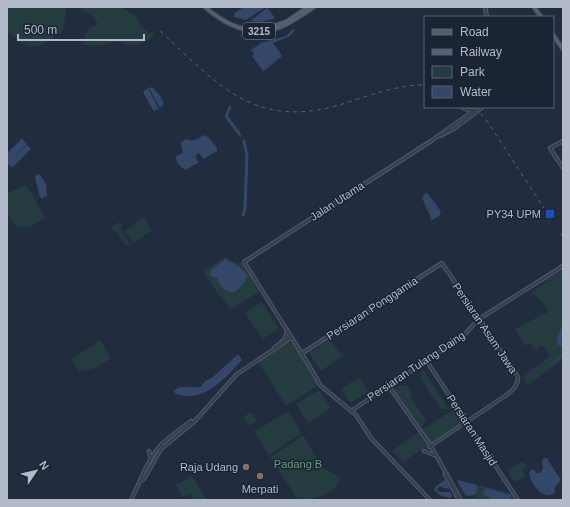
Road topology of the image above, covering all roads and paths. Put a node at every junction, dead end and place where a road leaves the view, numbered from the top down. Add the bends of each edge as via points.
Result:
1 (205, 7) edge
2 (208, 7) edge
3 (308, 7) edge
4 (314, 7) edge
5 (535, 7) edge
6 (540, 16) edge
7 (554, 36) edge
8 (563, 49) edge
9 (463, 108) dead end
10 (481, 108) edge
11 (476, 109) joint
12 (469, 116) junction
13 (563, 141) edge
14 (563, 168) edge
15 (442, 263) joint
16 (563, 266) edge
17 (274, 311) junction
18 (479, 319) junction
19 (482, 323) junction
20 (475, 324) junction
21 (284, 325) junction
22 (286, 332) junction
23 (290, 337) junction
24 (285, 341) junction
25 (293, 343) junction
26 (297, 346) junction
27 (302, 355) junction
28 (426, 360) junction
29 (388, 386) junction
30 (351, 411) junction
31 (196, 419) junction
32 (467, 422) junction
33 (437, 442) junction
34 (429, 446) junction
35 (158, 449) junction
36 (424, 451) dead end
37 (435, 454) junction
38 (151, 459) junction
39 (141, 481) junction
40 (131, 500) edge
41 (430, 500) edge
42 (460, 500) edge
43 (518, 500) edge

1 - 4 main road, 3215 via 222,21 243,29 262,31 283,26
2 - 3 main road, 3215 via 235,24 260,28 283,24
5 - 6 main road
7 - 8 main road
9 - 11 street
10 - 12 street
11 - 12 street
12 - 17 street, Jalan Utama via 244,262
13 - 14 street via 550,148
15 - 18 street, Persiaran Asam Jawa
15 - 27 street, Persiaran Ponggamia
16 - 18 street, Persiaran Tulang Daing
17 - 21 street
17 - 22 street
18 - 19 street, Persiaran Asam Jawa
18 - 20 street, Persiaran Tulang Daing
19 - 20 street
19 - 32 street, Persiaran Asam Jawa via 518,381 508,394
20 - 28 street, Persiaran Tulang Daing via 463,336
21 - 23 street
21 - 26 street
22 - 23 street
22 - 24 street
23 - 24 street
23 - 25 street
23 - 26 street
24 - 25 street
24 - 31 street via 237,374
25 - 27 street
26 - 27 street
27 - 30 street via 321,386
28 - 29 street, Persiaran Tulang Daing
28 - 32 street, Persiaran Masjid
29 - 30 street, Persiaran Tulang Daing
29 - 34 street
30 - 41 street via 371,438
31 - 35 street
31 - 39 street via 161,449
32 - 33 street, Persiaran Asam Jawa
32 - 43 street, Persiaran Masjid
33 - 34 street, Persiaran Asam Jawa
33 - 37 street
34 - 37 street
35 - 38 street
35 - 38 street via 151,451
36 - 37 street
37 - 42 street
38 - 39 street
39 - 40 street

